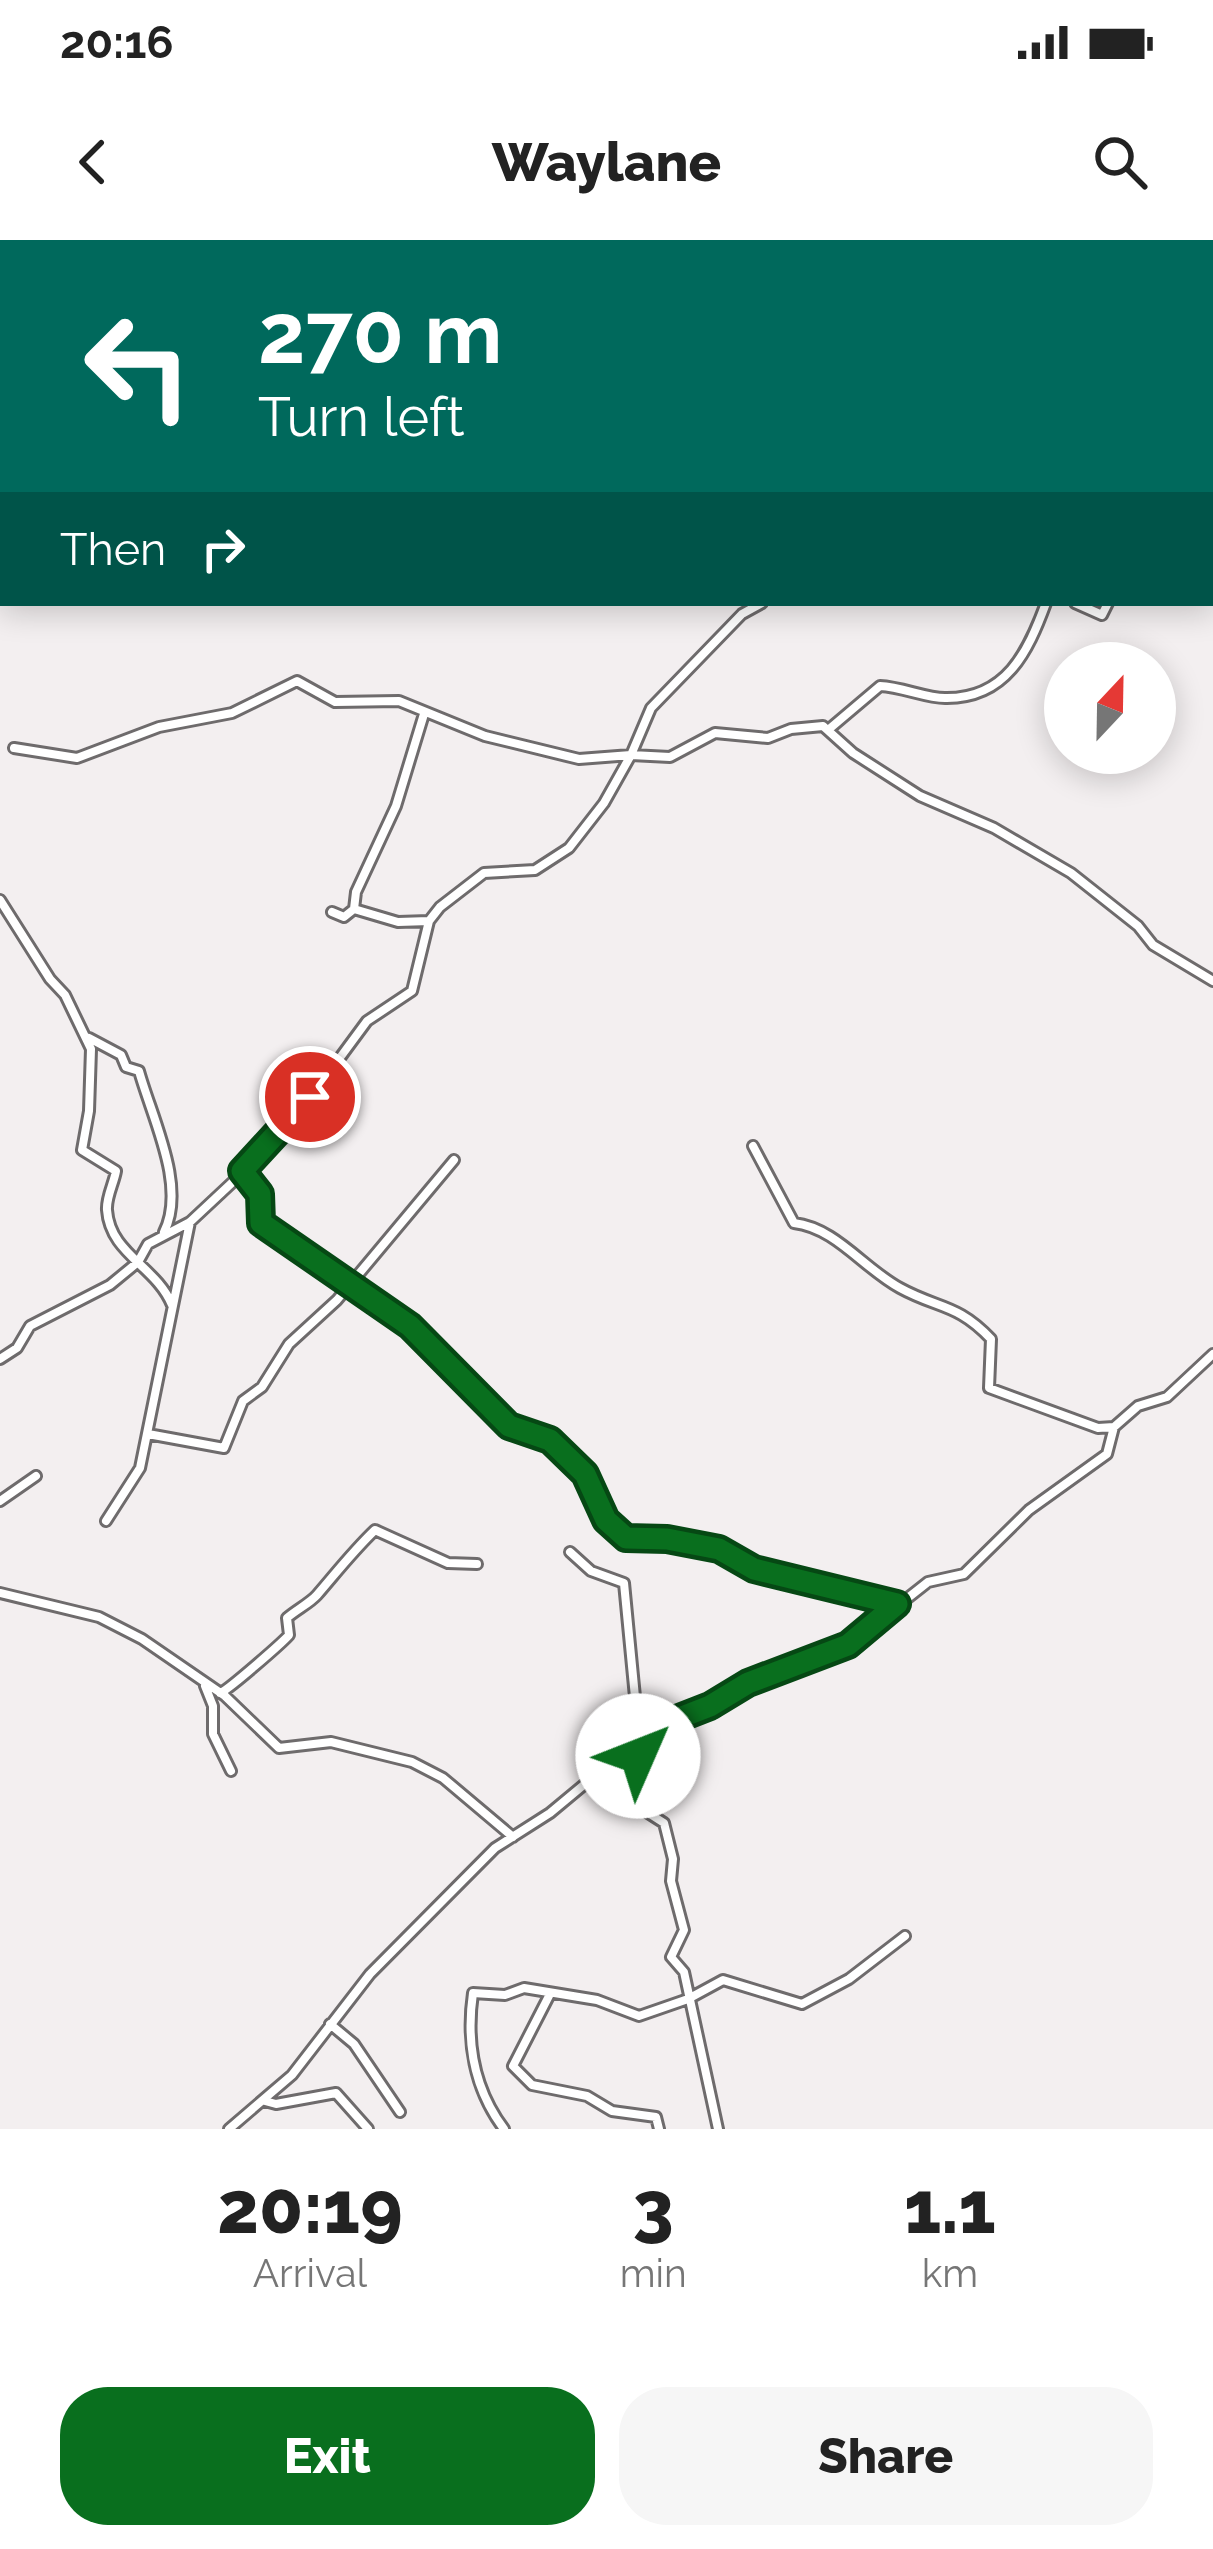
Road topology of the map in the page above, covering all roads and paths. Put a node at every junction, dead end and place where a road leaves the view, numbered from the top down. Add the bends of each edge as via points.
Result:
1 (757, 606) edge
2 (1045, 606) edge
3 (1082, 606) edge
4 (1106, 606) edge
5 (424, 714) junction
6 (827, 730) junction
7 (14, 748) dead end
8 (631, 755) junction
9 (0, 900) edge
10 (354, 909) junction
11 (332, 912) dead end
12 (429, 921) junction
13 (1213, 981) edge
14 (76, 1024) junction
15 (753, 1146) dead end
16 (454, 1160) dead end
17 (242, 1171) junction
18 (190, 1222) junction
19 (164, 1233) junction
20 (137, 1262) junction
21 (350, 1286) junction
22 (172, 1305) junction
23 (1213, 1354) edge
24 (1, 1355) edge
25 (1114, 1427) junction
26 (148, 1434) junction
27 (36, 1476) dead end
28 (0, 1501) edge
29 (106, 1521) dead end
30 (570, 1552) dead end
31 (477, 1564) dead end
32 (0, 1593) edge
33 (897, 1604) junction
34 (204, 1685) junction
35 (218, 1693) junction
36 (635, 1744) junction
37 (231, 1771) dead end
38 (593, 1775) junction
39 (642, 1809) junction
40 (513, 1837) junction
41 (904, 1936) dead end
42 (550, 1994) junction
43 (688, 1999) junction
44 (330, 2024) junction
45 (265, 2101) junction
46 (400, 2113) dead end
47 (229, 2129) edge
48 (368, 2129) edge
49 (504, 2129) edge
50 (659, 2129) edge
51 (718, 2129) edge

1 - 8 street via 651,708
2 - 6 street via 1006,679 941,698 880,686
3 - 4 street via 1102,615
5 - 7 street via 399,701 334,702 297,681 232,713 159,727 76,758
5 - 8 street via 579,759
5 - 10 street
6 - 8 street via 808,726 768,738 715,733 670,757
6 - 13 street via 920,796 1071,873 1153,944
8 - 12 street via 569,848 535,870 484,874
9 - 14 street
10 - 11 street via 344,917
10 - 12 street
12 - 17 street via 412,992 367,1021
14 - 19 street via 139,1071 168,1153 172,1204
14 - 20 street via 93,1060 82,1150 116,1171 107,1210
15 - 25 street via 794,1223 816,1226 904,1291 971,1318 991,1339 989,1388
16 - 21 street
17 - 18 street
17 - 21 street via 260,1194 261,1223
18 - 19 street
18 - 22 street
19 - 20 street
20 - 22 street
20 - 24 street via 30,1326 17,1348
21 - 26 street via 243,1400 224,1448
21 - 33 street via 410,1326 509,1426 550,1440 585,1474 606,1520 626,1538 719,1549 754,1569
22 - 26 street
23 - 25 street via 1167,1397 1138,1406
25 - 33 street via 1107,1454 1028,1510 964,1574 928,1582
26 - 29 street via 140,1468
27 - 28 street
30 - 36 street via 624,1583
31 - 35 street via 448,1563 375,1530 287,1618 284,1642 232,1690
32 - 34 street via 99,1617 171,1655
33 - 36 street via 848,1645 748,1683
34 - 35 street
34 - 37 street via 213,1734
35 - 40 street via 279,1748 331,1742 428,1768
36 - 38 street
36 - 39 street
38 - 39 street via 596,1786
38 - 40 street
39 - 43 street via 664,1823 674,1858 671,1881 684,1930 671,1957 684,1972
40 - 44 street via 419,1921
41 - 43 street via 812,2002 723,1980
42 - 43 street via 639,2016
42 - 49 street via 472,1993 467,2031 477,2076
42 - 50 street via 513,2066 532,2085 656,2117
43 - 51 street
44 - 45 street
44 - 46 street via 354,2044
45 - 47 street
45 - 48 street via 336,2093

